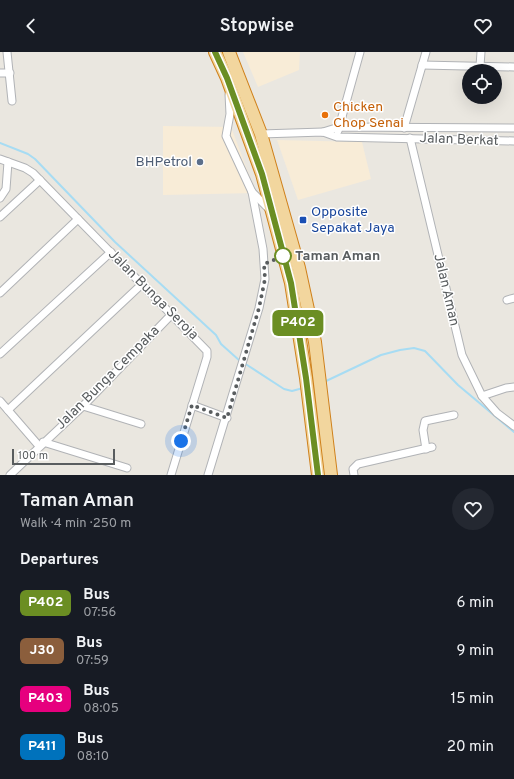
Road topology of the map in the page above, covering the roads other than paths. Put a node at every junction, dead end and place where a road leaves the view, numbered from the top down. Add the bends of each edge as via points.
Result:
1 (7, 52) edge
2 (215, 52) edge
3 (229, 52) edge
4 (360, 52) edge
5 (426, 52) edge
6 (481, 52) edge
7 (480, 64) edge
8 (422, 65) junction
9 (462, 66) edge
10 (502, 67) edge
11 (514, 67) edge
12 (0, 73) edge
13 (10, 73) junction
14 (227, 78) junction
15 (12, 101) dead end
16 (339, 127) junction
17 (404, 128) junction
18 (514, 128) edge
19 (323, 132) junction
20 (261, 134) junction
21 (336, 137) junction
22 (410, 138) junction
23 (514, 141) edge
24 (0, 159) edge
25 (8, 162) junction
26 (40, 180) junction
27 (252, 192) junction
28 (0, 198) edge
29 (271, 210) junction
30 (0, 217) edge
31 (78, 219) junction
32 (111, 252) junction
33 (142, 284) junction
34 (0, 293) edge
35 (171, 315) junction
36 (0, 354) edge
37 (514, 387) edge
38 (482, 396) junction
39 (0, 401) edge
40 (192, 405) junction
41 (83, 406) junction
42 (8, 410) junction
43 (454, 415) dead end
44 (227, 418) junction
45 (141, 424) dead end
46 (514, 426) edge
47 (42, 444) junction
48 (128, 468) dead end
49 (10, 475) edge
50 (171, 475) edge
51 (208, 475) edge
52 (318, 475) edge
53 (332, 475) edge
54 (354, 475) edge

1 - 13 street
2 - 14 highway
3 - 20 highway
4 - 16 street
5 - 8 street
6 - 7 street
8 - 9 street
8 - 17 street
10 - 11 street
12 - 13 street
13 - 15 street
14 - 27 street via 230,103 226,136
14 - 29 highway via 262,174
16 - 17 street
16 - 19 street
16 - 21 street
17 - 18 street
19 - 20 street, Jalan Berkat
19 - 21 street, Jalan Berkat
20 - 53 highway via 299,268 320,374
21 - 22 street, Jalan Berkat
22 - 23 street, Jalan Berkat
22 - 38 street, Jalan Aman via 455,331 462,355
24 - 25 street, Jalan Bunga Seroja
25 - 26 street, Jalan Bunga Seroja via 25,168
25 - 28 street via 6,188
26 - 30 street
26 - 31 street, Jalan Bunga Seroja
27 - 29 street
27 - 44 street via 263,249 265,279
29 - 52 highway via 291,283
31 - 32 street, Jalan Bunga Seroja
31 - 34 street
32 - 33 street, Jalan Bunga Seroja
32 - 36 street
33 - 35 street, Jalan Bunga Seroja
33 - 42 street
35 - 40 street, Jalan Bunga Seroja via 207,352
35 - 41 street, Jalan Bunga Cempaka
37 - 38 street
38 - 46 street, Jalan Aman via 497,413
39 - 42 street
40 - 44 street
40 - 50 street, Jalan Bunga Seroja
41 - 45 street
41 - 47 street, Jalan Bunga Cempaka
42 - 47 street
43 - 54 street via 425,421 423,430 429,448 358,464 353,469
44 - 51 street
47 - 48 street
47 - 49 street, Jalan Bunga Cempaka

